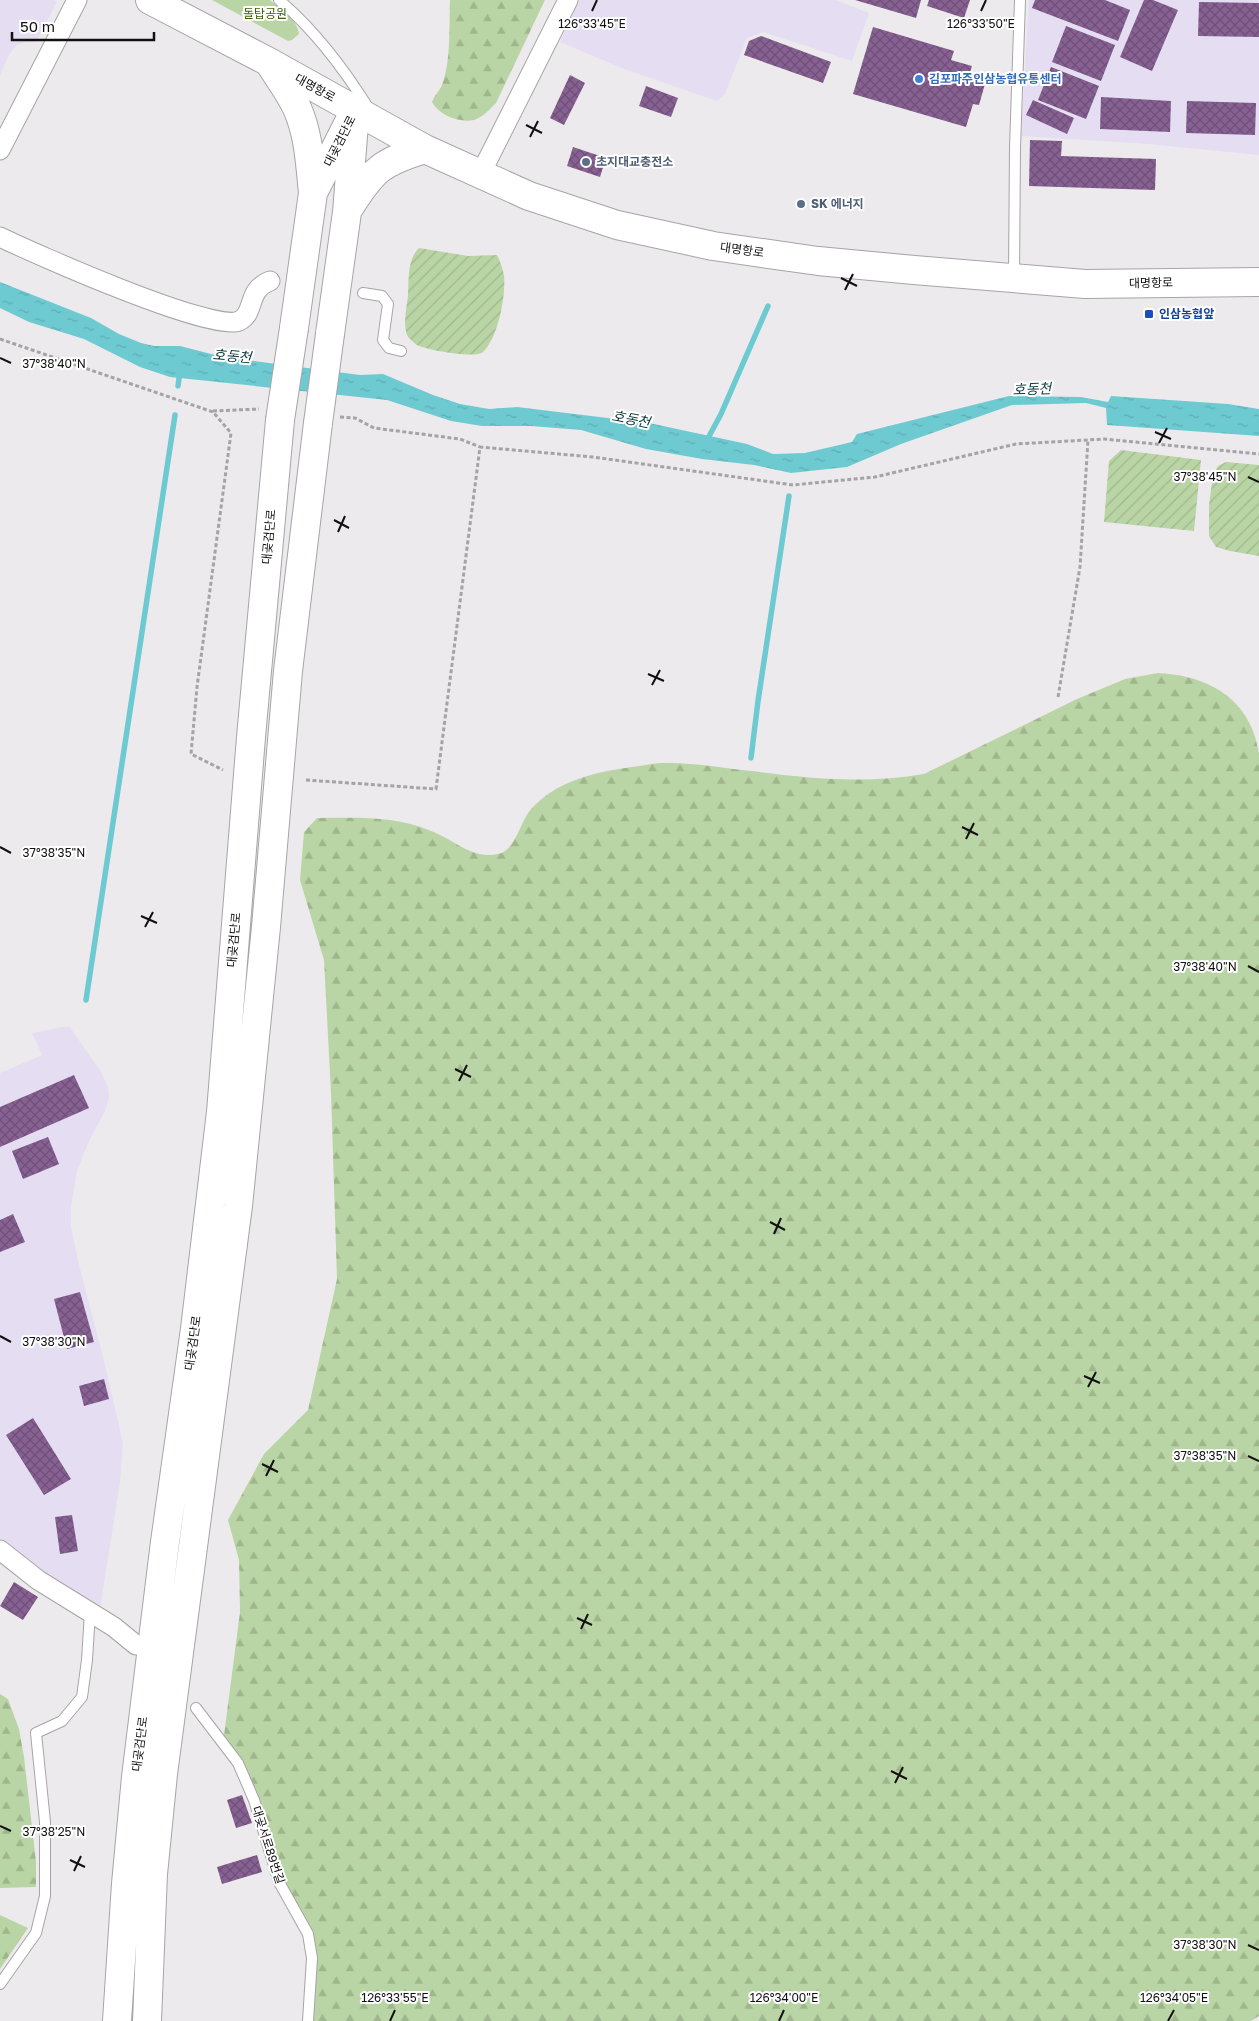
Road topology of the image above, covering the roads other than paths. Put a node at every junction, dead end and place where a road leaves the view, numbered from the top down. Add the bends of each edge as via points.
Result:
1 (76, 0) edge
2 (150, 0) edge
3 (279, 0) edge
4 (568, 0) edge
5 (1020, 0) edge
6 (269, 62) junction
7 (366, 116) junction
8 (425, 149) junction
9 (0, 150) edge
10 (480, 175) junction
11 (313, 193) junction
12 (347, 212) junction
13 (0, 237) edge
14 (1014, 278) junction
15 (270, 281) dead end
16 (1259, 282) edge
17 (363, 293) dead end
18 (401, 351) dead end
19 (0, 1550) edge
20 (90, 1612) junction
21 (136, 1645) dead end
22 (196, 1708) dead end
23 (0, 1984) edge
24 (117, 2021) edge
25 (147, 2021) edge
26 (308, 2021) edge

1 - 9 street
2 - 6 main road, 대명항로
3 - 7 lane via 316,35 343,69
4 - 10 street
5 - 14 lane
6 - 7 main road, 대명항로
6 - 11 main road via 296,107 303,126
7 - 8 main road, 대명항로
7 - 11 main road, 대곶검단로
7 - 12 main road, 대곶검단로
8 - 10 main road, 대명항로
8 - 12 main road via 399,156 383,165 367,180
10 - 14 main road, 대명항로 via 616,225 713,246 818,261
11 - 24 main road, 대곶검단로, bridge via 294,328 272,414 221,1112 196,1329 137,1767
12 - 25 main road, 대곶검단로, bridge via 330,334 327,420 288,671 238,1206 163,1774 153,1874
13 - 15 street via 107,284 223,322 239,321 248,312 254,293 261,284
14 - 16 main road, 대명항로 via 1085,284
17 - 18 lane via 382,296 388,304 383,340 389,348
19 - 20 street via 38,1580
20 - 21 street
20 - 23 lane via 82,1696 62,1721 36,1733 45,1822 45,1896 36,1933
22 - 26 lane, 대곶서로89번길 via 238,1763 254,1800 279,1882 308,1934 312,1958

